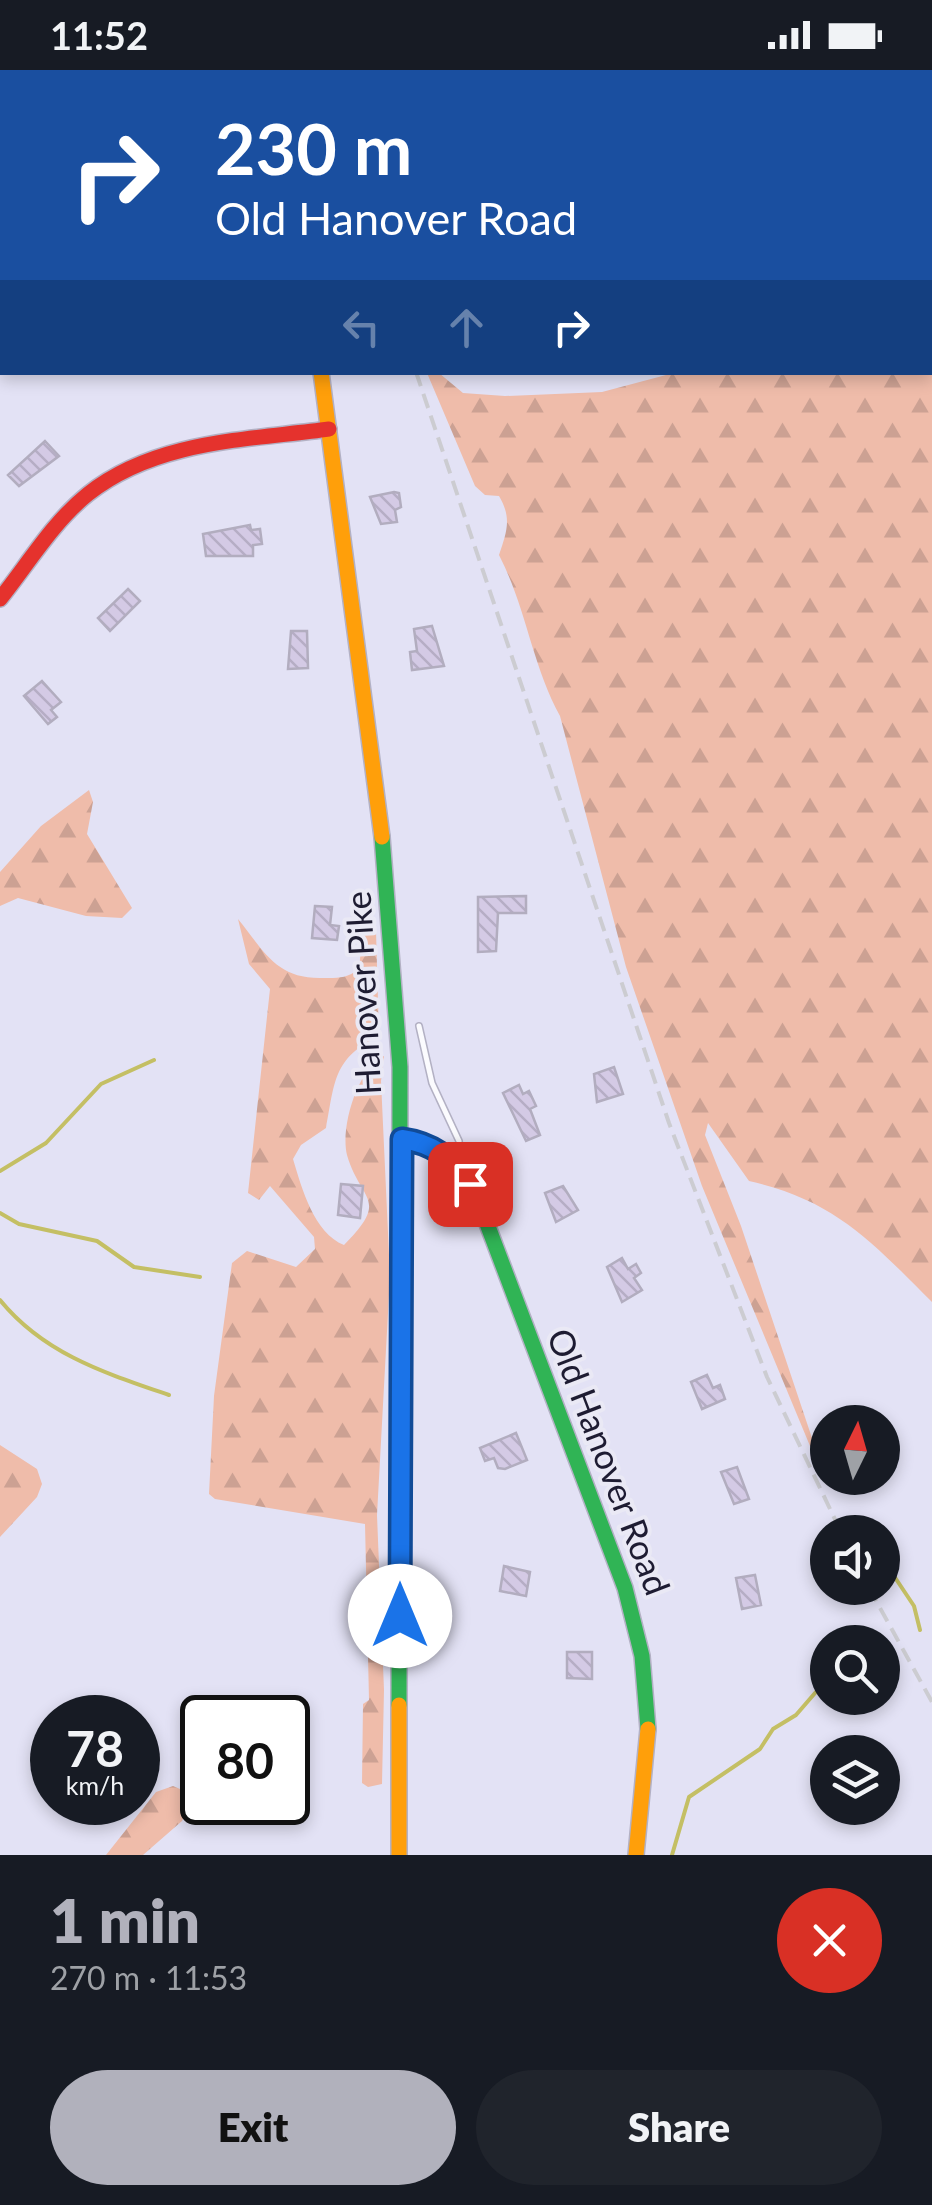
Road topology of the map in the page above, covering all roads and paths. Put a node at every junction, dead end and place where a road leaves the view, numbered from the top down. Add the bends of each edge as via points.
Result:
1 (321, 375) edge
2 (328, 430) junction
3 (0, 599) edge
4 (419, 1026) dead end
5 (402, 1139) junction
6 (459, 1141) dead end
7 (399, 1855) edge
8 (636, 1855) edge

1 - 2 main road, Hanover Pike
2 - 3 main road via 161,455 130,467 75,506
2 - 5 main road, Hanover Pike via 388,882
4 - 6 lane via 432,1083
5 - 7 main road, Hanover Pike
5 - 8 main road, Old Hanover Road via 426,1142 448,1159 478,1200 625,1588 642,1646 651,1716

